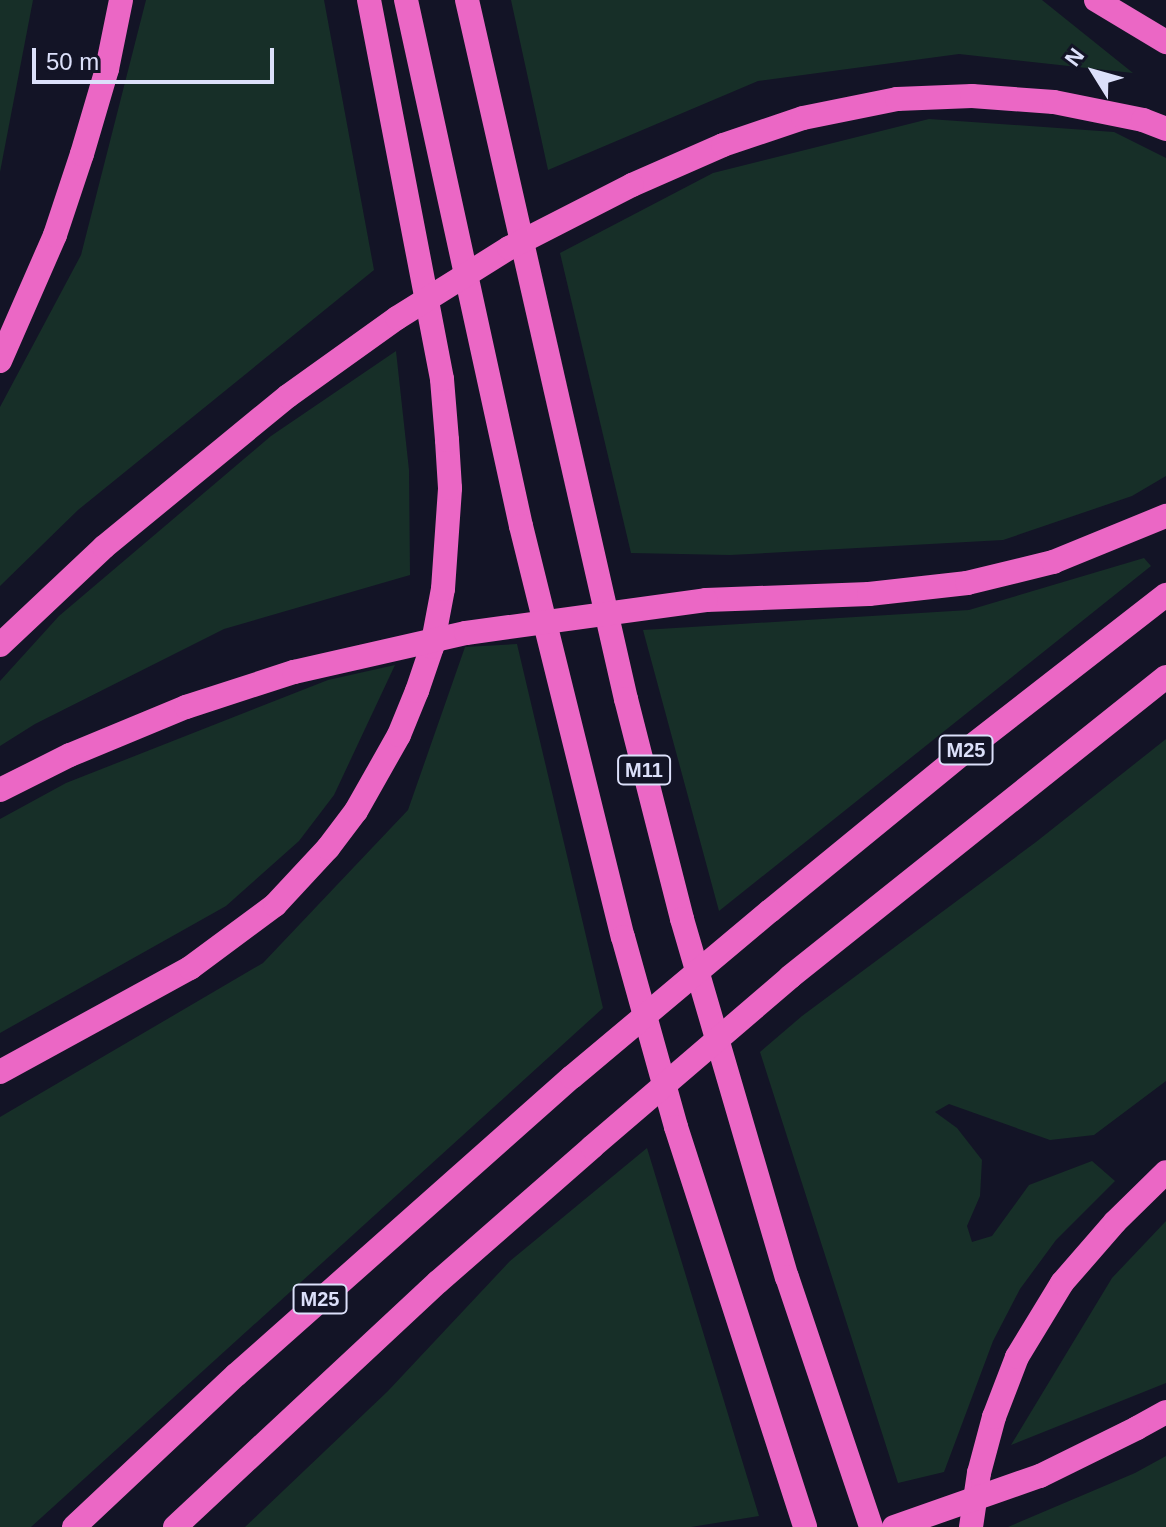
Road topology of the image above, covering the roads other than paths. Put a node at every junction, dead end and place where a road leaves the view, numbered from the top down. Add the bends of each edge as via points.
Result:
1 (121, 0) edge
2 (369, 0) edge
3 (406, 0) edge
4 (467, 0) edge
5 (1096, 0) edge
6 (1166, 42) edge
7 (1166, 129) edge
8 (0, 361) edge
9 (1166, 516) edge
10 (1166, 595) edge
11 (0, 645) edge
12 (1166, 677) edge
13 (0, 790) edge
14 (0, 1072) edge
15 (1166, 1172) edge
16 (1166, 1412) edge
17 (74, 1527) edge
18 (175, 1527) edge
19 (805, 1527) edge
20 (871, 1527) edge
21 (894, 1527) edge
22 (971, 1527) edge

1 - 8 highway via 107,69 73,181
2 - 14 highway via 442,379 447,440 450,488 443,589 417,691 356,811 275,905 190,968
3 - 19 highway, M11 via 521,526 616,907 676,1127
4 - 20 highway, M11 via 608,626 682,919 787,1277
5 - 6 highway
7 - 11 highway, bridge via 1054,102 972,96 897,99 803,118 723,145 632,185 509,248 397,318 288,396 104,547
9 - 13 highway, bridge via 1053,562 967,583 869,594 706,600 466,633 294,672 186,707
10 - 17 highway, M25, bridge via 976,743 572,1077 236,1375
12 - 18 highway, bridge via 790,977 427,1293
15 - 22 highway via 1062,1283 1017,1357 994,1417
16 - 21 highway, bridge via 1040,1476

